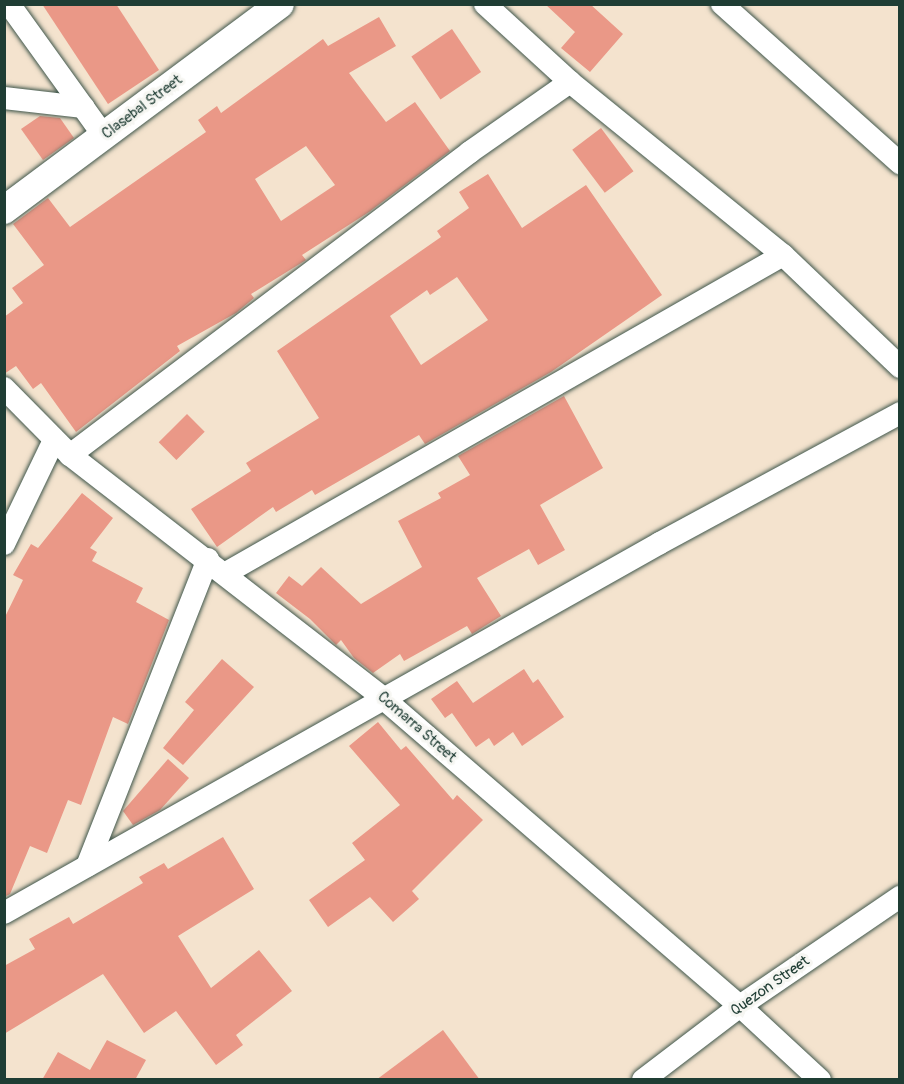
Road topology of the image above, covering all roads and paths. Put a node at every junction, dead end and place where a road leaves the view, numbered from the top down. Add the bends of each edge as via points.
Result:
1 (9, 4) edge
2 (280, 4) edge
3 (485, 4) edge
4 (722, 4) edge
5 (570, 82) junction
6 (4, 98) edge
7 (83, 107) junction
8 (103, 135) junction
9 (900, 163) edge
10 (4, 210) edge
11 (783, 255) junction
12 (900, 367) edge
13 (4, 388) edge
14 (900, 413) edge
15 (62, 447) junction
16 (4, 544) edge
17 (208, 559) junction
18 (226, 573) junction
19 (384, 699) junction
20 (87, 866) junction
21 (900, 897) edge
22 (4, 913) edge
23 (740, 1006) junction
24 (644, 1080) edge
25 (820, 1080) edge

1 - 7 street
2 - 8 street, Clasebal Street
3 - 5 street
4 - 9 street
5 - 11 street
5 - 15 street
6 - 7 street
7 - 8 street
8 - 10 street, Clasebal Street
11 - 12 street
11 - 18 street
13 - 15 street, Comarra Street
14 - 19 street
15 - 16 street
15 - 17 street, Comarra Street
17 - 18 street, Comarra Street
17 - 20 street
18 - 19 street, Comarra Street
19 - 20 street
19 - 23 street, Comarra Street
20 - 22 street
21 - 23 street, Quezon Street
23 - 24 street, Quezon Street
23 - 25 street, Comarra Street

